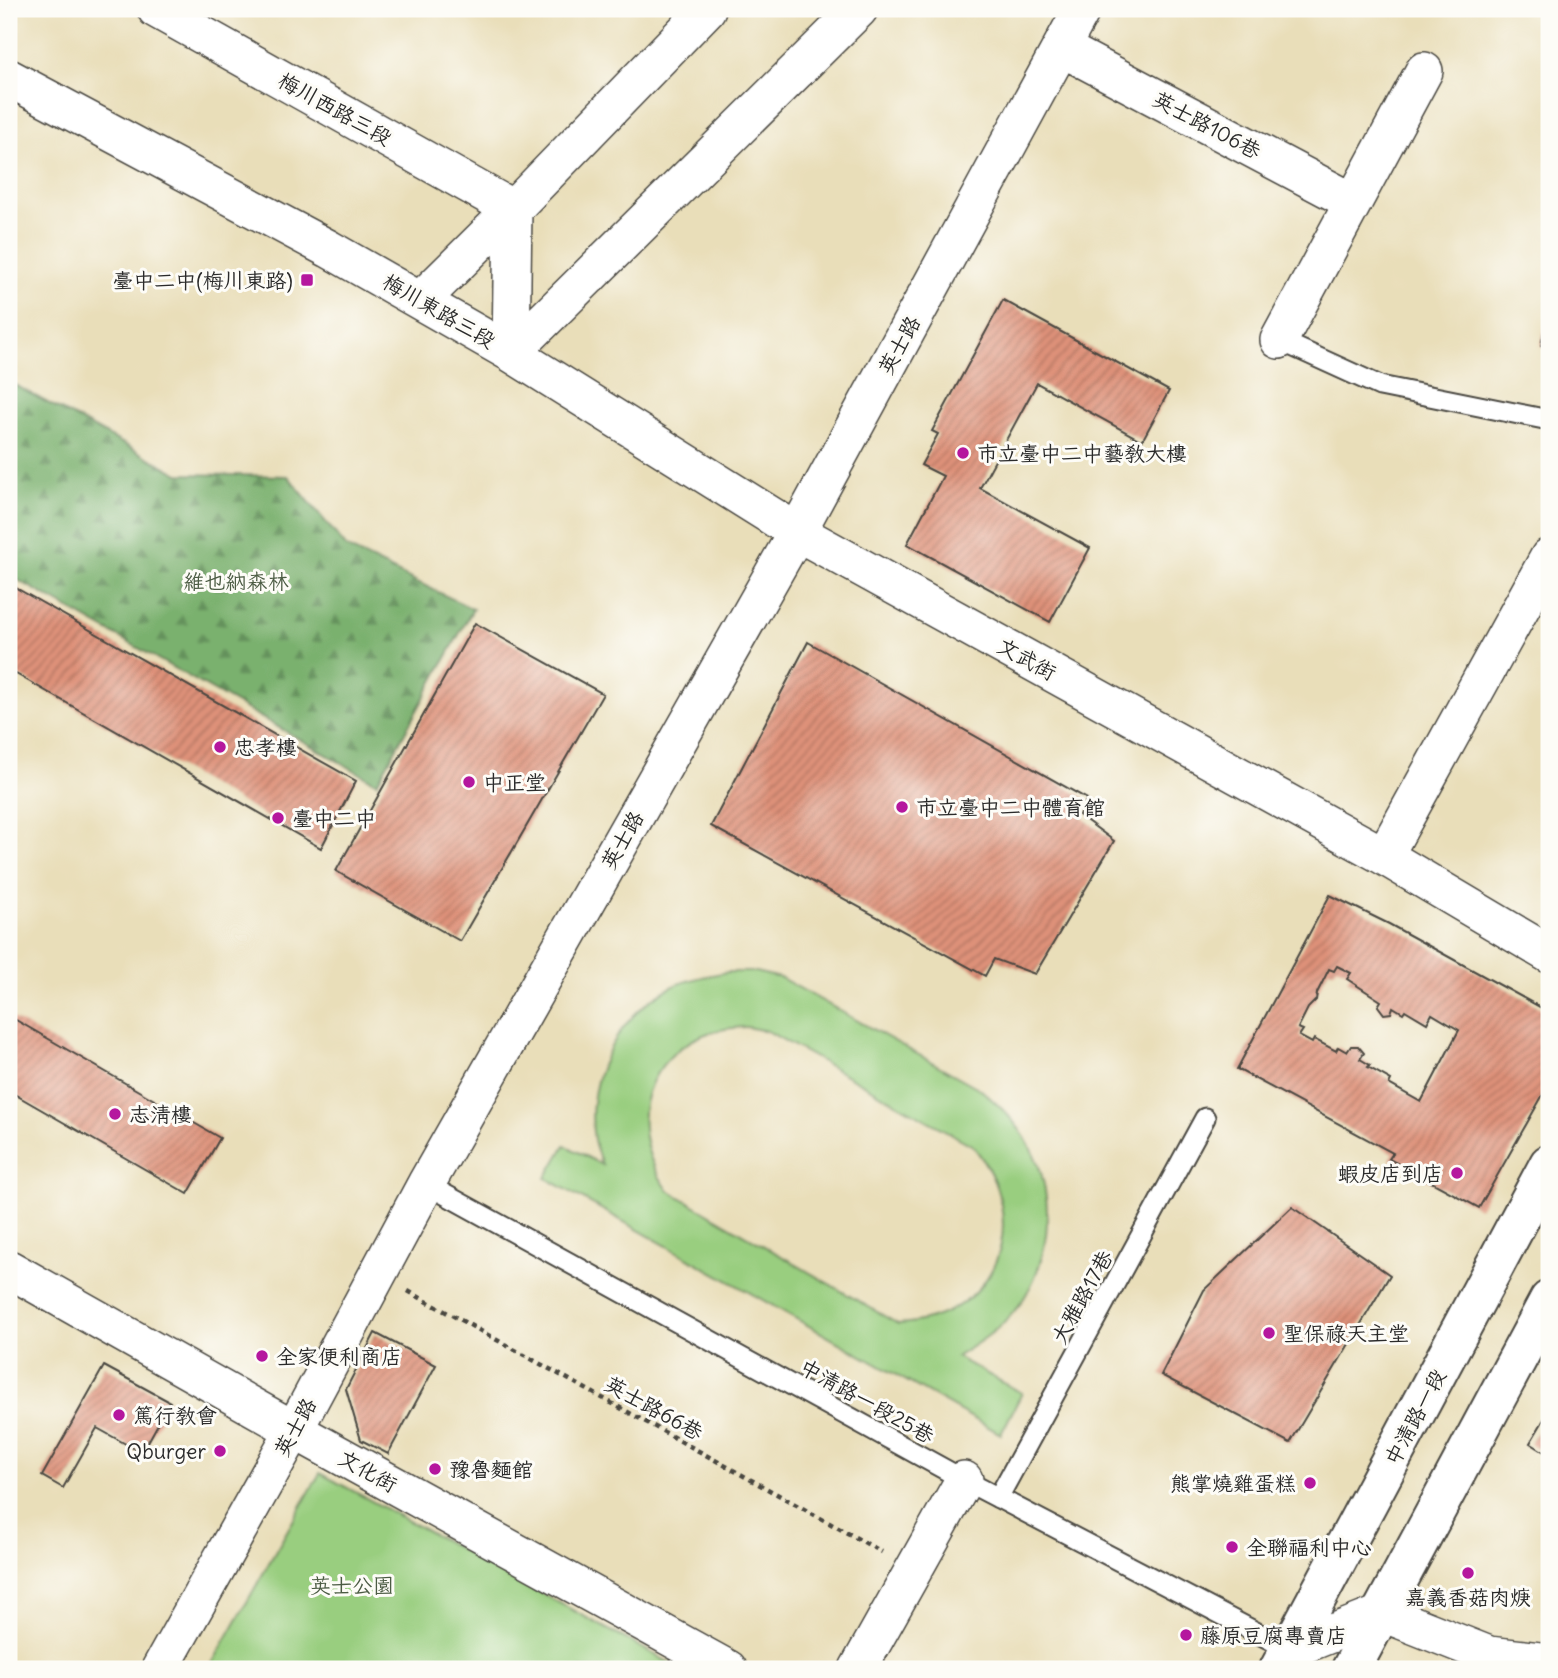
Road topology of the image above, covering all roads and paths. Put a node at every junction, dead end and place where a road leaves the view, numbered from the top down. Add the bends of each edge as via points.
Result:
1 (156, 9) edge
2 (707, 9) edge
3 (859, 9) edge
4 (1082, 9) edge
5 (1062, 48) junction
6 (1424, 71) dead end
7 (9, 78) edge
8 (1353, 202) junction
9 (513, 209) junction
10 (421, 300) junction
11 (1279, 340) joint
12 (511, 353) junction
13 (1549, 420) edge
14 (797, 531) junction
15 (1549, 557) edge
16 (1384, 856) junction
17 (1549, 954) edge
18 (1205, 1118) dead end
19 (1549, 1164) edge
20 (426, 1185) junction
21 (9, 1269) edge
22 (379, 1275) junction
23 (1549, 1300) edge
24 (294, 1430) junction
25 (964, 1480) junction
26 (998, 1498) junction
27 (914, 1570) junction
28 (1383, 1613) junction
29 (1285, 1660) edge
30 (1488, 1662) edge
31 (1549, 1662) edge
32 (160, 1669) edge
33 (728, 1669) edge
34 (858, 1669) edge
35 (1351, 1669) edge

1 - 9 street, 梅川西路三段
2 - 9 street
3 - 12 street, 梅川東路三段
4 - 5 street, 英士路
5 - 8 street, 英士路106巷
5 - 14 street, 英士路
6 - 8 street
7 - 10 street, 梅川東路三段
8 - 11 street
9 - 10 street
9 - 12 street
10 - 12 street, 梅川東路三段
11 - 13 lane via 1380,386
12 - 14 street, 文武街
14 - 16 street, 文武街
14 - 20 street, 英士路
15 - 16 street
16 - 17 street, 文武街
18 - 26 lane, 大雅路17巷
19 - 29 main road, 中清路一段
20 - 22 street, 英士路
20 - 25 lane, 中清路一段25巷
21 - 24 street, 文化街
22 - 24 street, 英士路
22 - 27 path, 英士路66巷
23 - 28 main road
24 - 32 street, 英士路
24 - 33 street, 文化街
25 - 26 lane, 中清路一段25巷
25 - 27 street
26 - 29 lane, 中清路一段25巷
27 - 34 street
28 - 29 street
28 - 30 street
28 - 35 main road
30 - 31 street

